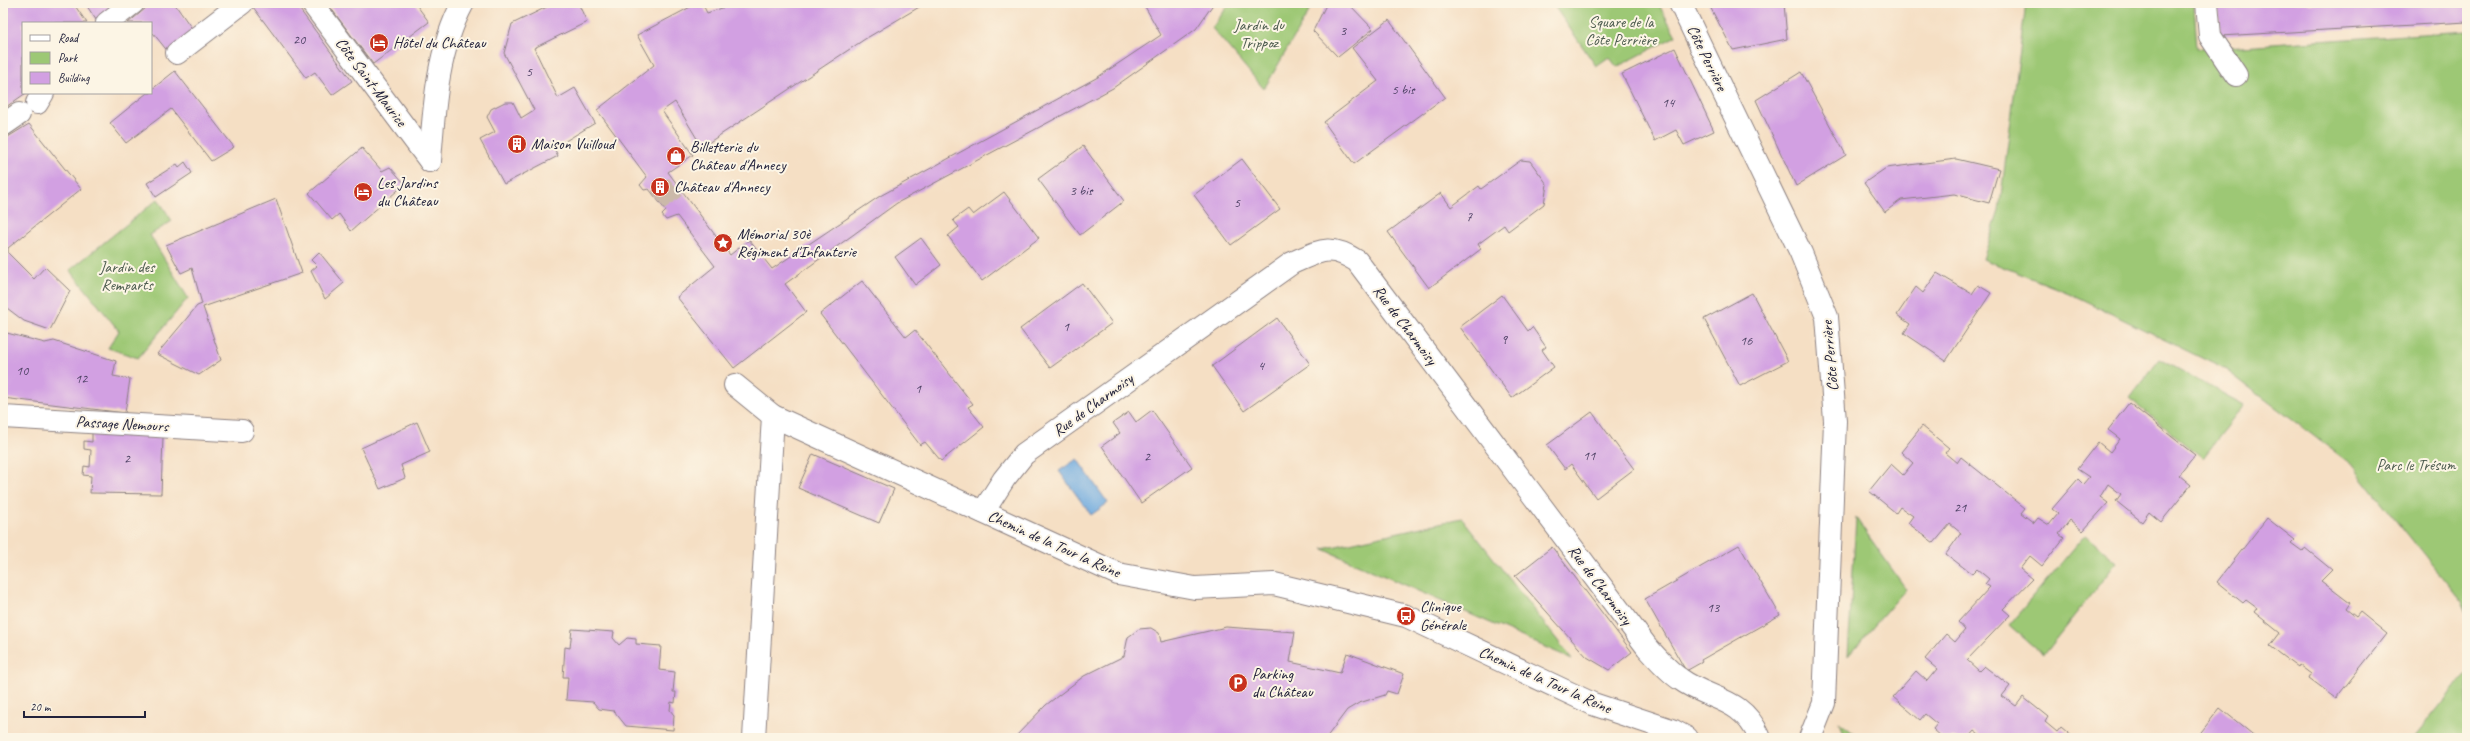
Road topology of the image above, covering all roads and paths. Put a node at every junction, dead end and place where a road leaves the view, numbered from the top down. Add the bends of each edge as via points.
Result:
1 (133, 3) edge
2 (242, 3) edge
3 (312, 3) edge
4 (463, 3) edge
5 (1680, 3) edge
6 (2207, 3) edge
7 (108, 22) edge
8 (177, 52) dead end
9 (2236, 75) dead end
10 (735, 385) dead end
11 (773, 416) junction
12 (3, 417) edge
13 (242, 431) dead end
14 (983, 512) junction
15 (754, 738) edge
16 (1687, 738) edge
17 (1758, 738) edge
18 (1810, 738) edge

1 - 7 street
2 - 8 street
3 - 4 street, Côte Saint-Maurice via 430,161 434,108 443,53
5 - 18 street, Côte Perrière via 1800,253 1827,317 1835,421 1824,703
6 - 9 street via 2210,36
10 - 11 street, Chemin de la Tour la Reine
11 - 14 street, Chemin de la Tour la Reine
11 - 15 street
12 - 13 street, Passage Nemours
14 - 16 street, Chemin de la Tour la Reine via 1118,574 1195,588 1274,584 1406,616 1593,704 1674,731
14 - 17 street, Rue de Charmoisy via 1024,454 1292,263 1327,250 1342,251 1357,261 1646,647 1681,680 1734,705 1752,720

